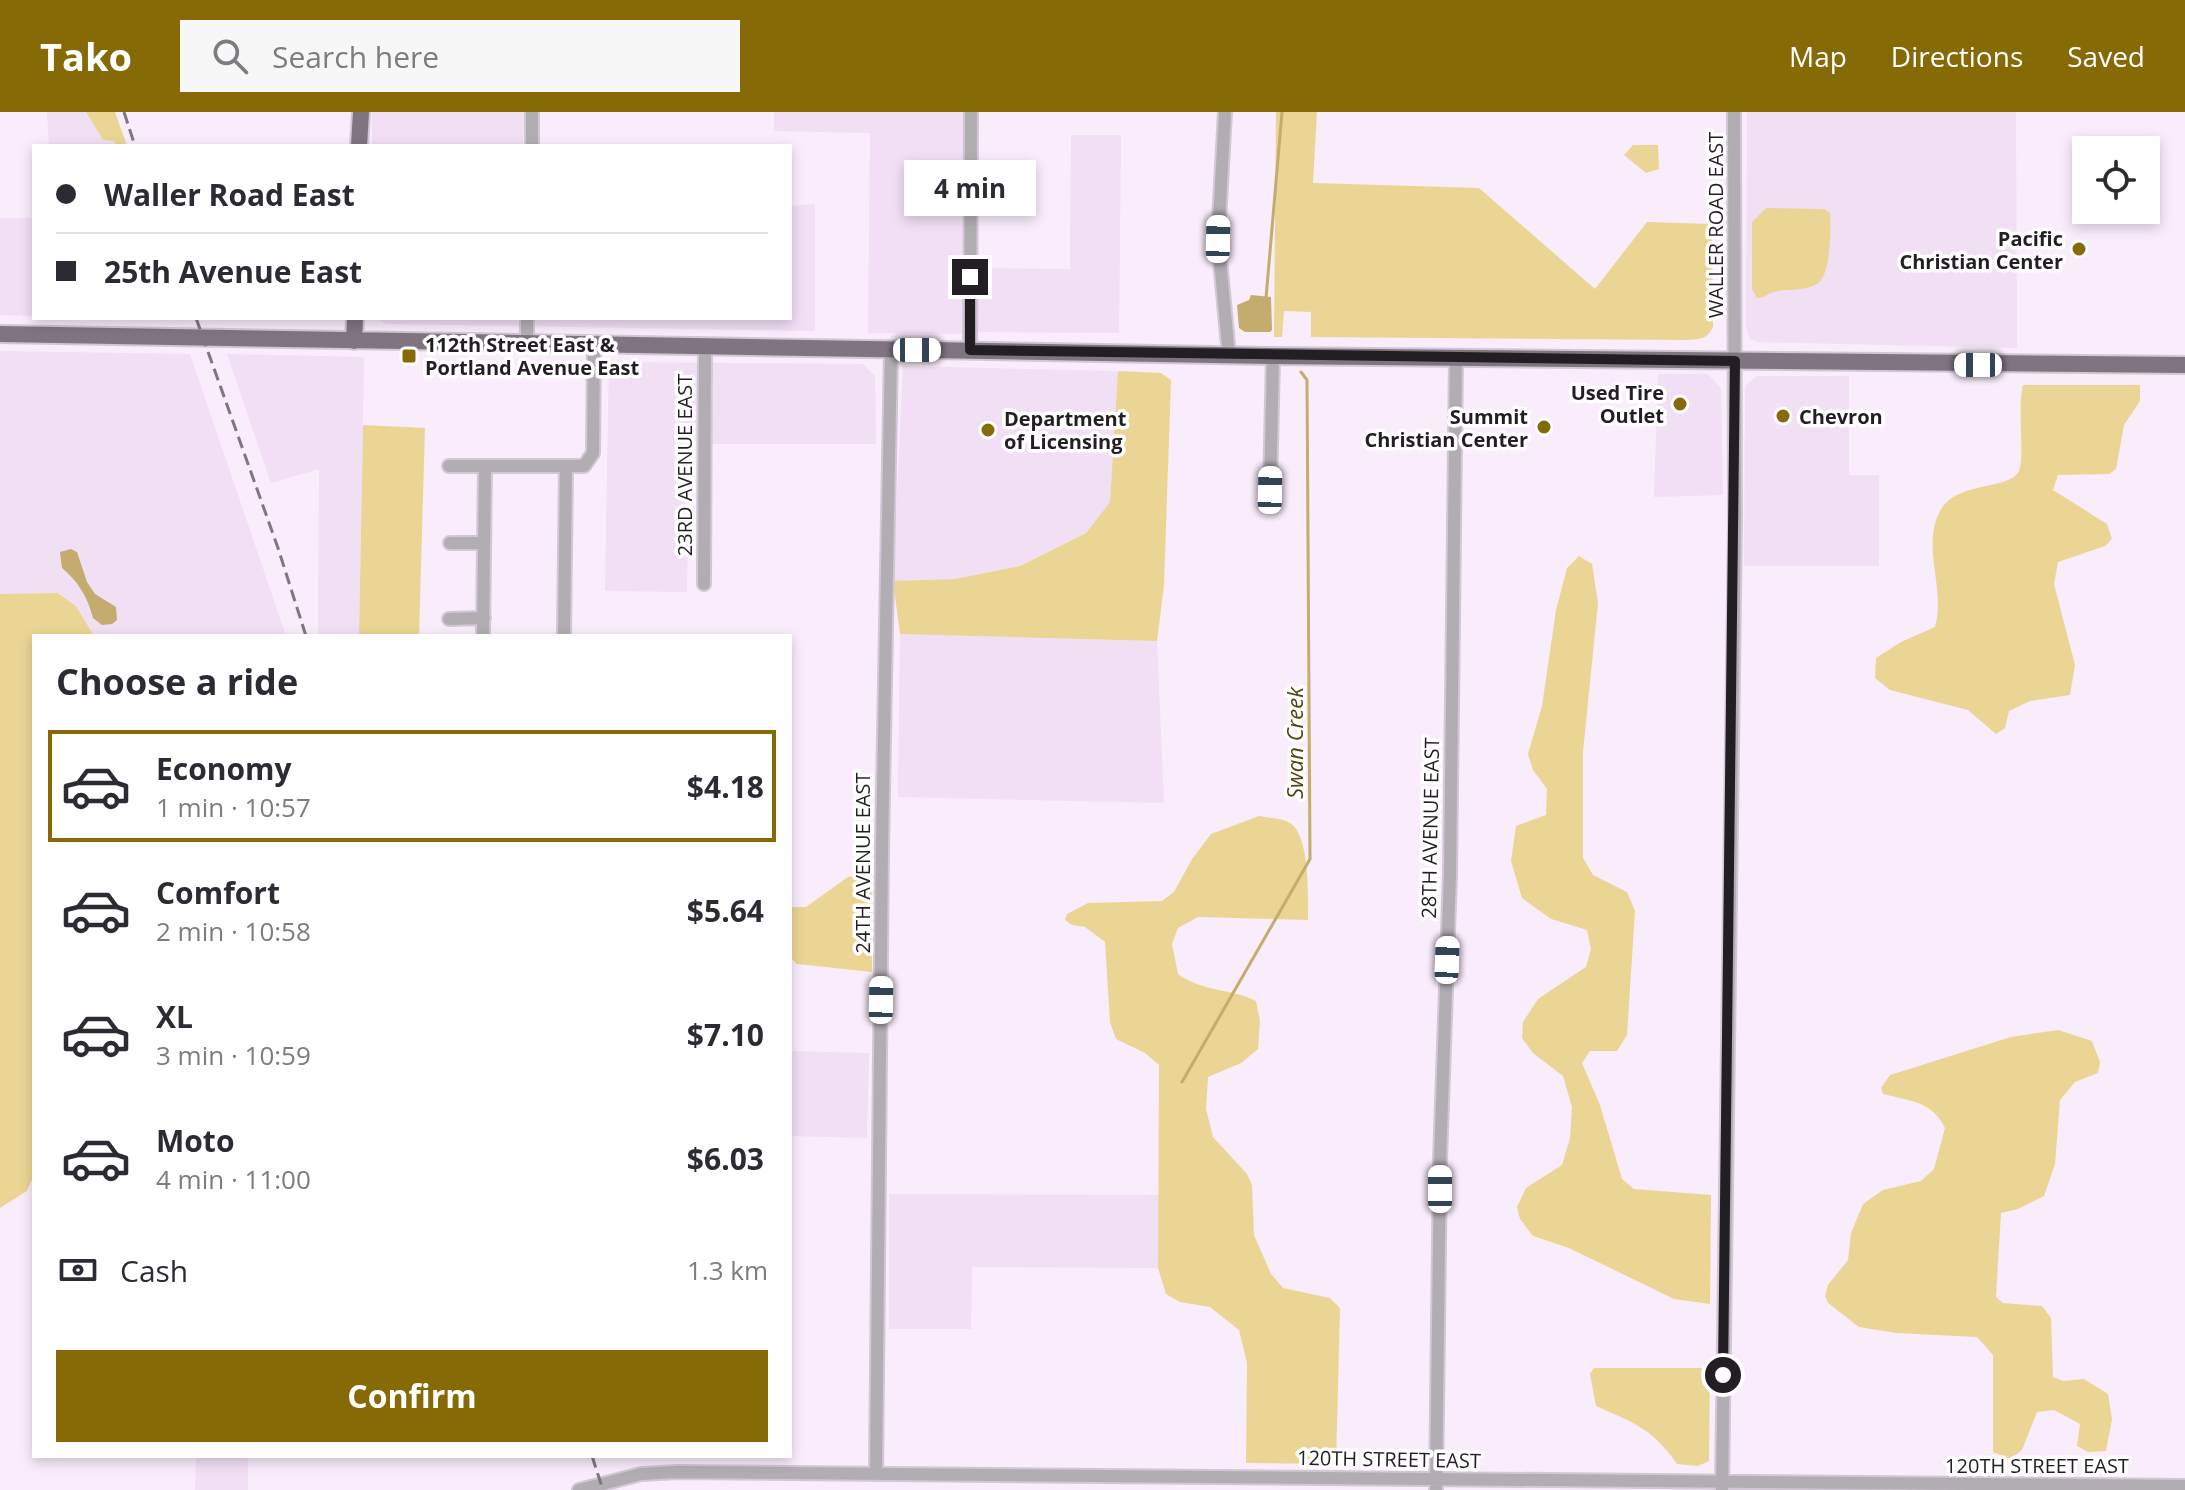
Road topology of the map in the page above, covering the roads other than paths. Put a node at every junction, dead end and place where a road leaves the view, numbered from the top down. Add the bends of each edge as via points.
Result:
1 (361, 112) edge
2 (532, 112) edge
3 (971, 112) edge
4 (1225, 112) edge
5 (1734, 112) edge
6 (359, 144) edge
7 (532, 144) edge
8 (355, 320) edge
9 (527, 320) edge
10 (0, 334) edge
11 (354, 341) junction
12 (527, 344) junction
13 (594, 345) junction
14 (705, 347) junction
15 (891, 350) junction
16 (970, 350) junction
17 (1229, 356) junction
18 (1273, 356) junction
19 (1456, 358) junction
20 (1735, 361) junction
21 (2185, 365) edge
22 (449, 466) dead end
23 (566, 466) junction
24 (485, 467) junction
25 (1270, 490) dead end
26 (450, 543) dead end
27 (484, 543) junction
28 (704, 584) dead end
29 (484, 618) junction
30 (449, 619) dead end
31 (483, 634) edge
32 (564, 634) edge
33 (876, 1474) junction
34 (1163, 1483) edge
35 (1436, 1485) edge
36 (1722, 1486) edge
37 (2185, 1486) edge
38 (579, 1490) edge

1 - 6 main road
2 - 7 street
3 - 16 street
4 - 17 street via 1218,239
5 - 20 street, WALLER ROAD EAST
8 - 11 main road
9 - 12 street
10 - 11 main road
11 - 12 main road
12 - 13 main road
13 - 14 main road
13 - 23 street via 593,453 582,467
14 - 15 main road
14 - 28 street, 23RD AVENUE EAST
15 - 16 main road
15 - 33 street, 24TH AVENUE EAST
16 - 17 main road
17 - 18 main road
18 - 19 main road
18 - 25 street
19 - 20 main road
19 - 35 street, 28TH AVENUE EAST
20 - 21 main road
20 - 36 street, WALLER ROAD EAST
22 - 24 street
23 - 24 street
23 - 32 street
24 - 27 street
26 - 27 street
27 - 29 street
29 - 30 street
29 - 31 street
33 - 34 street, 120TH STREET EAST
33 - 38 street, 120TH STREET EAST via 677,1472 641,1474
34 - 35 street, 120TH STREET EAST
35 - 36 street, 120TH STREET EAST
36 - 37 street, 120TH STREET EAST

